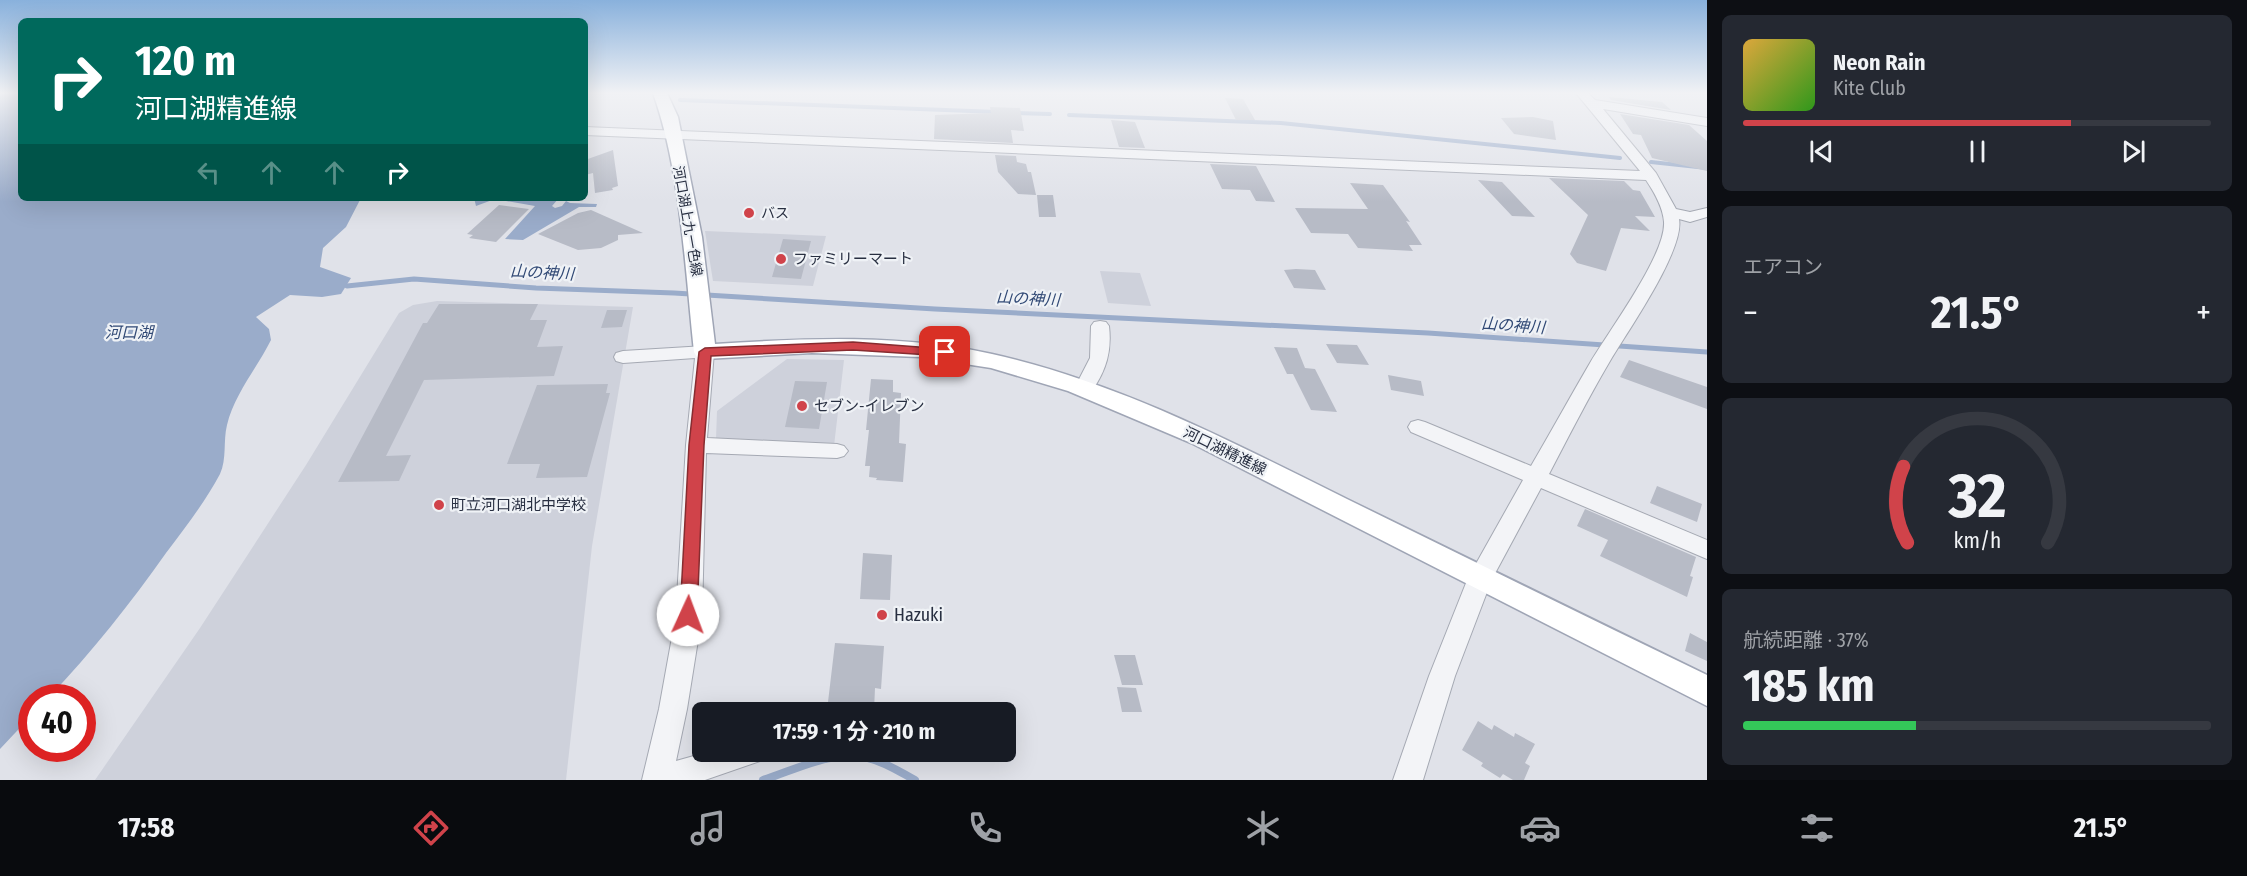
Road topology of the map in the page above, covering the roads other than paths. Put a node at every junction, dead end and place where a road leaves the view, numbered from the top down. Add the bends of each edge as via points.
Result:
1 (673, 129) edge
2 (1613, 129) edge
3 (588, 131) edge
4 (674, 136) junction
5 (1651, 176) junction
6 (1706, 208) edge
7 (1670, 212) junction
8 (1100, 326) dead end
9 (705, 352) junction
10 (623, 357) dead end
11 (1085, 387) junction
12 (1418, 427) dead end
13 (696, 445) junction
14 (837, 451) dead end
15 (1535, 476) junction
16 (1707, 550) edge
17 (1480, 578) junction
18 (1707, 691) edge
19 (718, 762) edge
20 (657, 779) edge
21 (1408, 780) edge

1 - 4 main road, 河口湖上九一色線
2 - 5 street
3 - 4 street
4 - 5 street
4 - 9 main road, 河口湖上九一色線 via 700,296
5 - 7 street
6 - 7 street via 1689,217
7 - 15 street via 1671,231 1666,247
8 - 11 street via 1102,354
9 - 10 street
9 - 11 main road, 河口湖精進線 via 853,346 932,351 990,360
9 - 13 street
11 - 17 main road, 河口湖精進線 via 1247,461
12 - 15 street
13 - 14 street
13 - 20 street via 688,615
15 - 16 street
15 - 17 street
17 - 18 main road, 河口湖精進線
17 - 21 street
19 - 20 street

